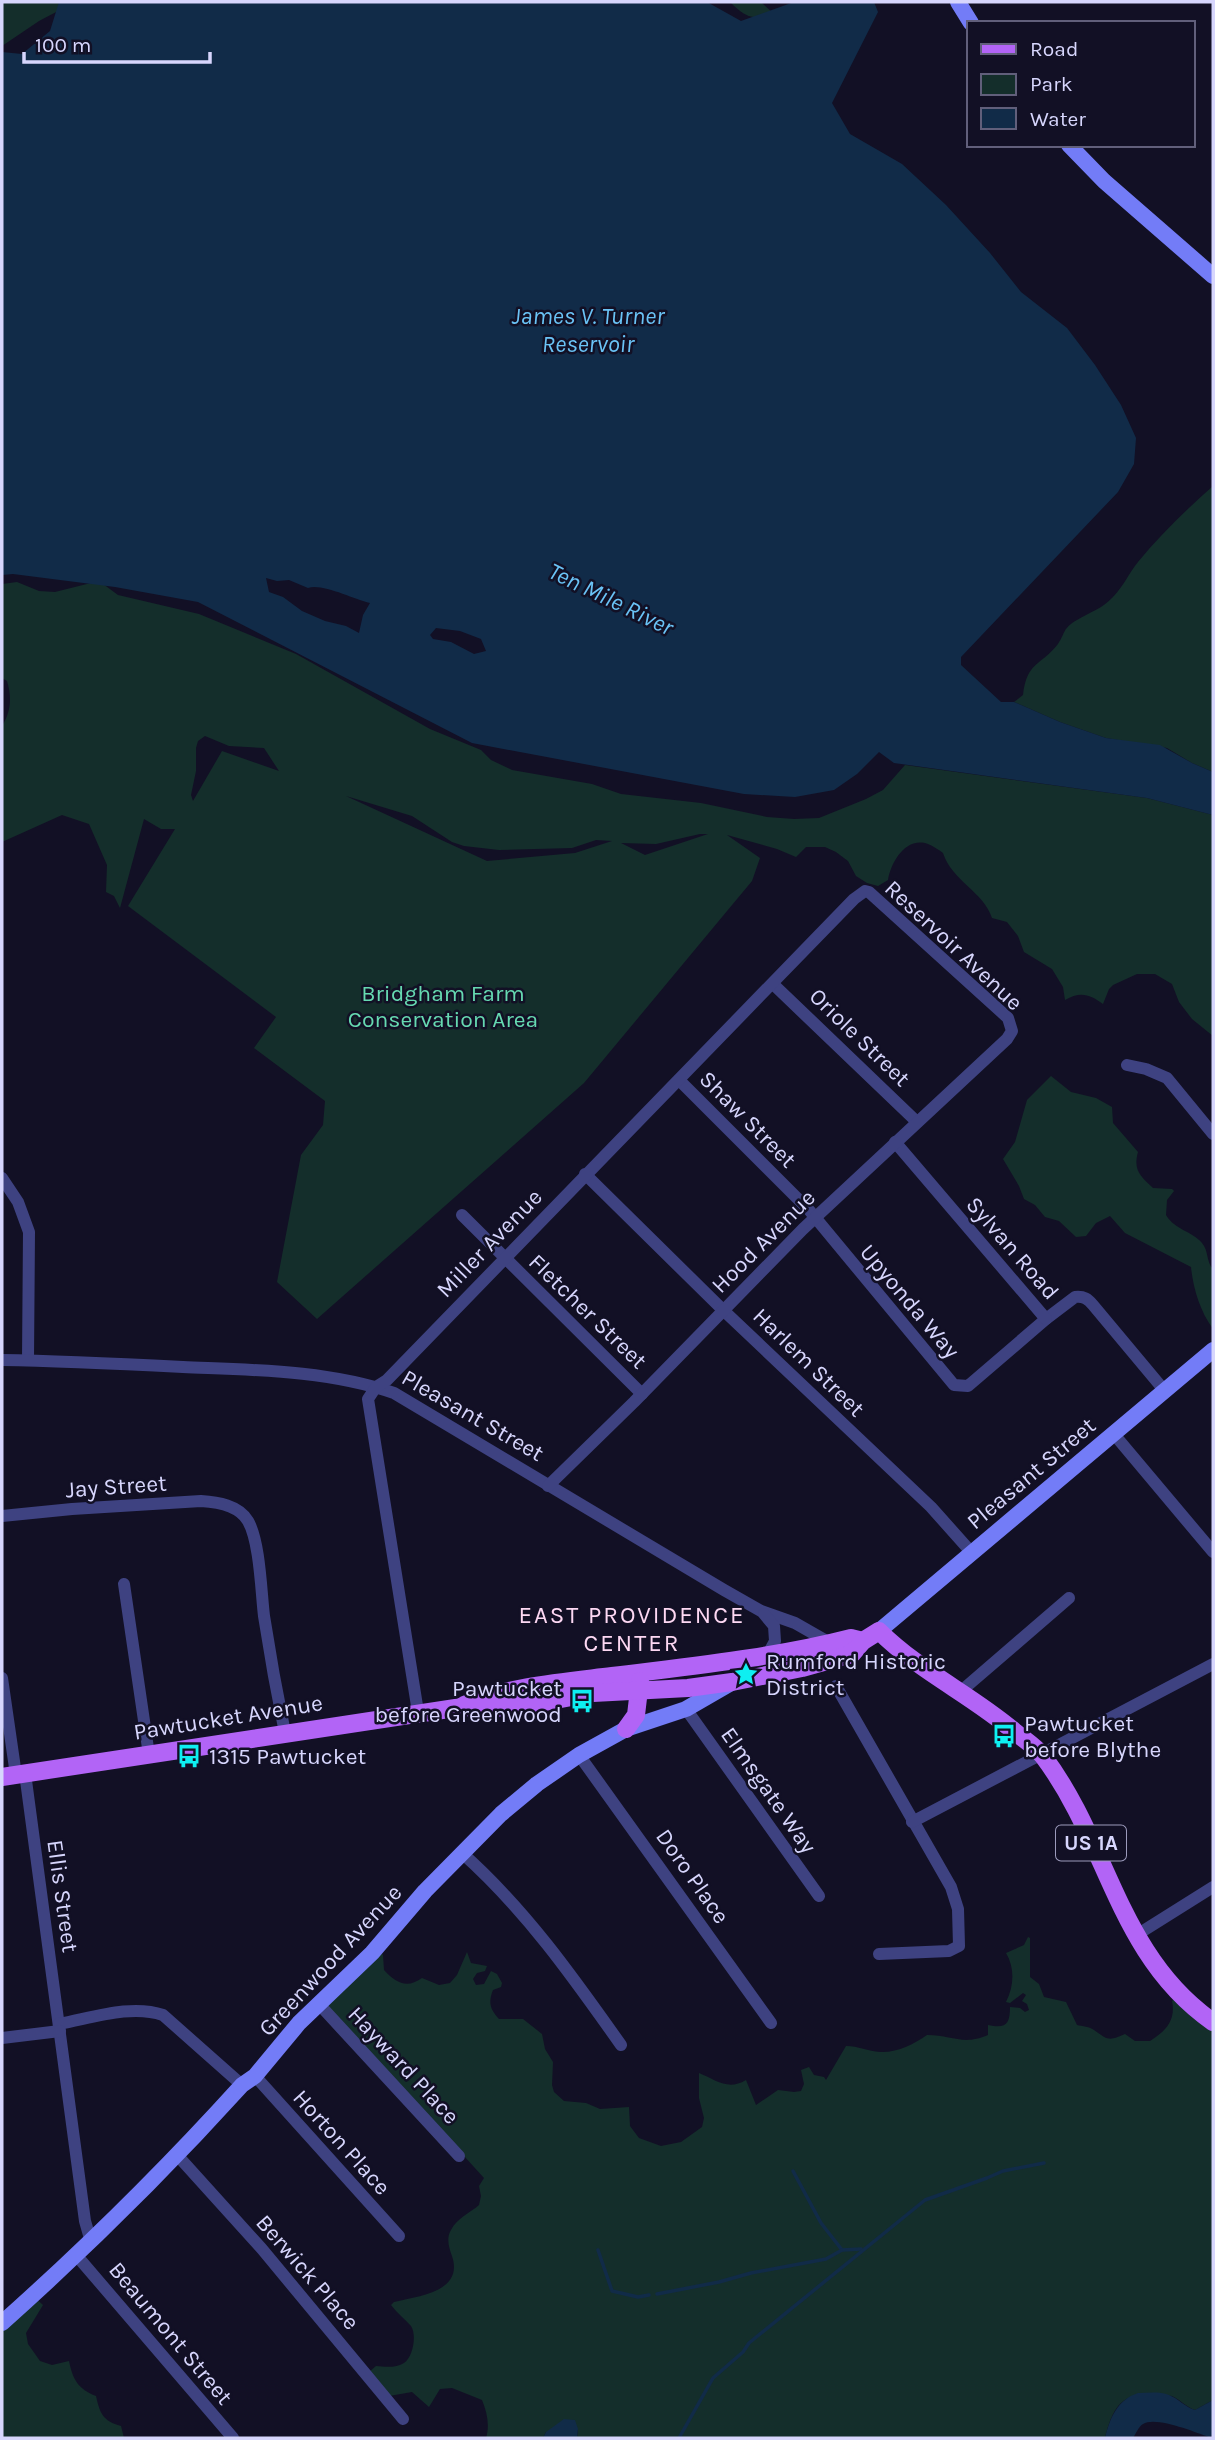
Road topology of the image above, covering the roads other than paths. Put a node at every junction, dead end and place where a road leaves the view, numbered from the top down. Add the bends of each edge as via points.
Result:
1 (958, 2) edge
2 (970, 21) edge
3 (1071, 147) edge
4 (1210, 267) edge
5 (864, 891) joint
6 (773, 984) junction
7 (1012, 1031) joint
8 (1127, 1065) dead end
9 (680, 1080) junction
10 (917, 1122) junction
11 (1213, 1134) edge
12 (895, 1142) junction
13 (585, 1174) junction
14 (2, 1178) edge
15 (462, 1215) dead end
16 (815, 1218) junction
17 (504, 1259) junction
18 (723, 1310) junction
19 (1046, 1318) junction
20 (1213, 1350) edge
21 (2, 1360) edge
22 (28, 1360) junction
23 (376, 1387) junction
24 (1164, 1390) junction
25 (642, 1394) junction
26 (1113, 1433) junction
27 (548, 1486) junction
28 (2, 1516) edge
29 (1213, 1552) edge
30 (972, 1553) junction
31 (124, 1584) dead end
32 (1069, 1598) dead end
33 (761, 1611) junction
34 (871, 1636) junction
35 (830, 1643) junction
36 (768, 1654) junction
37 (1213, 1664) edge
38 (2, 1678) edge
39 (640, 1681) junction
40 (732, 1682) junction
41 (836, 1686) dead end
42 (960, 1692) junction
43 (686, 1709) junction
44 (418, 1712) junction
45 (625, 1729) junction
46 (285, 1733) junction
47 (1041, 1753) junction
48 (149, 1755) junction
49 (579, 1755) junction
50 (14, 1775) edge
51 (912, 1822) junction
52 (462, 1853) junction
53 (1213, 1887) edge
54 (819, 1896) dead end
55 (1135, 1936) junction
56 (879, 1954) dead end
57 (318, 2003) junction
58 (1213, 2022) edge
59 (771, 2023) dead end
60 (60, 2028) junction
61 (2, 2038) edge
62 (621, 2045) dead end
63 (249, 2081) junction
64 (178, 2156) junction
65 (459, 2156) dead end
66 (399, 2236) dead end
67 (91, 2242) junction
68 (77, 2256) junction
69 (2, 2323) edge
70 (403, 2419) dead end
71 (233, 2438) edge

1 - 2 street
3 - 4 street via 1104,181
5 - 6 street, Miller Avenue
5 - 7 street, Reservoir Avenue via 876,896 1008,1018
6 - 9 street, Miller Avenue
6 - 10 street, Oriole Street
7 - 10 street, Hood Avenue
8 - 11 street via 1167,1078
9 - 13 street, Miller Avenue
9 - 16 street, Shaw Street
10 - 12 street, Hood Avenue
12 - 16 street, Hood Avenue
12 - 19 street, Sylvan Road
13 - 17 street, Miller Avenue
13 - 18 street, Harlem Street
14 - 22 street via 18,1202 29,1232
15 - 17 street, Fletcher Street
16 - 18 street, Hood Avenue
16 - 19 street, Upyonda Way via 954,1385 968,1386
17 - 23 street, Miller Avenue
17 - 25 street, Fletcher Street
18 - 25 street, Hood Avenue
18 - 30 street, Harlem Street via 931,1507
19 - 24 street, Sylvan Road via 1075,1297 1087,1299
20 - 24 street, Pleasant Street
21 - 22 street, Pleasant Street
22 - 23 street, Pleasant Street via 287,1373
23 - 27 street, Pleasant Street via 394,1393
23 - 44 street via 368,1399
24 - 26 street, Pleasant Street
25 - 27 street, Hood Avenue
26 - 29 street
26 - 30 street, Pleasant Street
27 - 33 street, Pleasant Street
28 - 46 street, Jay Street via 201,1501 232,1507 247,1519 253,1533
30 - 34 street, Pleasant Street
31 - 48 street
32 - 42 street
33 - 35 street, Pleasant Street
33 - 36 street via 774,1626 775,1641
34 - 35 main road, Pawtucket Avenue
34 - 40 main road, Pawtucket Avenue via 852,1654
34 - 42 main road, US 1A
35 - 36 main road, Pawtucket Avenue
36 - 39 main road, Pawtucket Avenue
37 - 47 street
38 - 50 street, Ellis Street
39 - 40 main road, Pawtucket Avenue via 688,1688
39 - 44 main road, Pawtucket Avenue via 529,1705
39 - 45 main road via 636,1715
40 - 43 street, Greenwood Avenue
41 - 51 street
42 - 47 main road, US 1A
43 - 45 street, Greenwood Avenue
43 - 54 street, Elmsgate Way
44 - 46 main road, Pawtucket Avenue
45 - 49 street, Greenwood Avenue
46 - 48 main road, Pawtucket Avenue
47 - 51 street
47 - 55 main road, US 1A via 1069,1794
48 - 50 main road, Pawtucket Avenue
49 - 52 street, Greenwood Avenue via 501,1814
49 - 59 street, Doro Place
50 - 60 street, Ellis Street
51 - 56 street via 951,1887 958,1909 959,1946 949,1951
52 - 57 street, Greenwood Avenue via 372,1953
52 - 62 street via 566,1966
53 - 55 street
55 - 58 main road, US 1A via 1174,1988
57 - 63 street, Greenwood Avenue
57 - 65 street, Hayward Place
60 - 61 street, Horton Place
60 - 63 street, Horton Place via 138,2010 152,2011 174,2022
60 - 67 street, Ellis Street
63 - 64 street, Greenwood Avenue
63 - 66 street, Horton Place
64 - 67 street, Greenwood Avenue
64 - 70 street, Berwick Place
67 - 68 street, Greenwood Avenue
68 - 69 street, Greenwood Avenue
68 - 71 street, Beaumont Street

